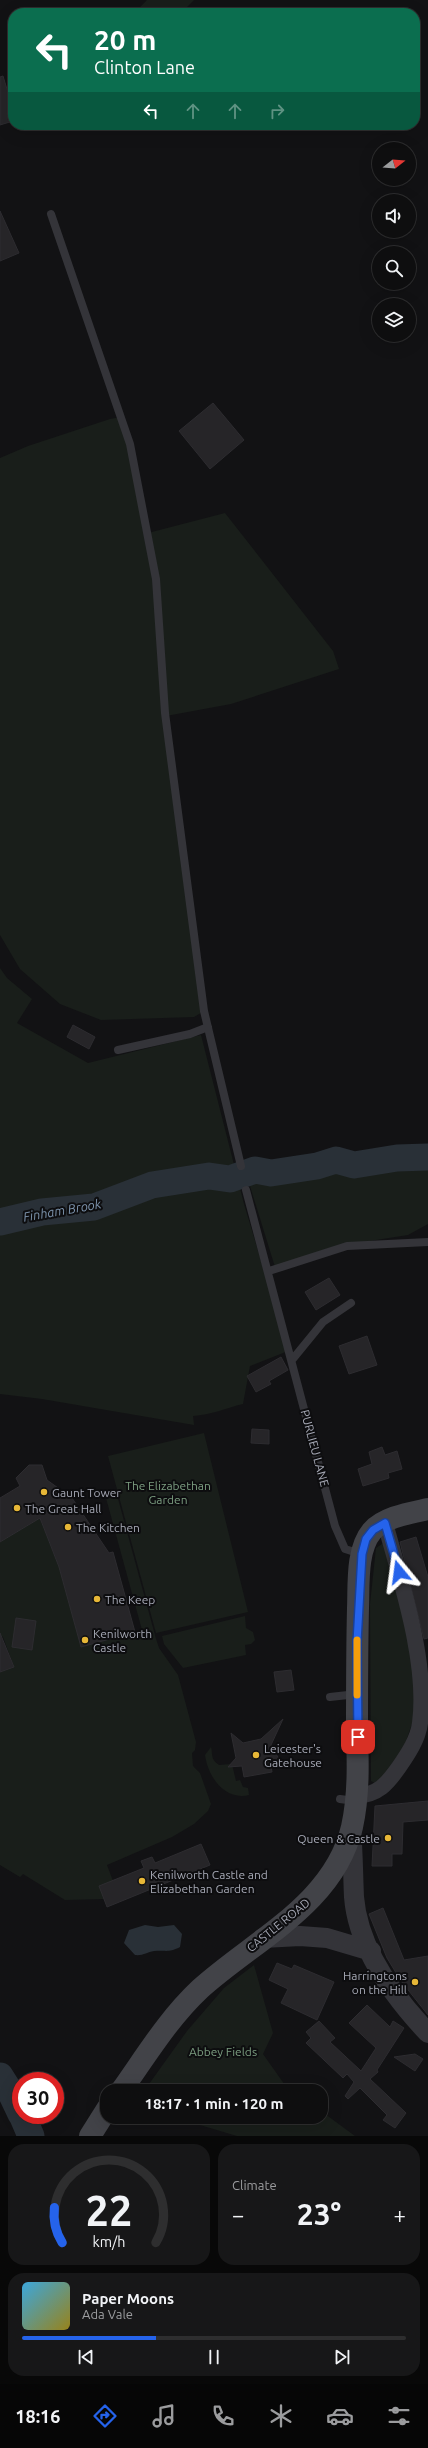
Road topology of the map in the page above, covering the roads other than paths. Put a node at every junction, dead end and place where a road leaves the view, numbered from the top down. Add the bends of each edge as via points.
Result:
1 (51, 214) dead end
2 (208, 1027) junction
3 (118, 1050) dead end
4 (241, 1166) dead end
5 (246, 1190) dead end
6 (428, 1242) edge
7 (269, 1271) junction
8 (351, 1303) dead end
9 (292, 1360) junction
10 (428, 1509) edge
11 (385, 1523) junction
12 (362, 1554) junction
13 (357, 1694) junction
14 (330, 1697) dead end
15 (351, 1799) junction
16 (351, 1829) junction
17 (263, 1938) junction
18 (371, 1951) junction
19 (428, 2033) edge
20 (126, 2084) edge
21 (100, 2120) edge
22 (90, 2136) edge

1 - 2 lane via 130,444 136,474 156,579 165,713
2 - 3 lane via 190,1034
2 - 4 lane
5 - 7 lane, PURLIEU LANE
6 - 7 lane via 347,1246
7 - 9 lane, PURLIEU LANE
8 - 9 lane via 323,1322
9 - 12 lane, PURLIEU LANE via 335,1526 345,1550
10 - 11 main road, CASTLE ROAD
11 - 12 main road, CASTLE ROAD via 373,1530 366,1539
11 - 15 street via 417,1650 422,1693 420,1724 410,1751 391,1778 374,1794
12 - 13 main road, CASTLE ROAD via 358,1607
13 - 14 lane
13 - 15 main road, CASTLE ROAD
15 - 16 main road, CASTLE ROAD
16 - 17 main road, CASTLE ROAD via 341,1858 323,1886 295,1914
16 - 18 street via 354,1898
17 - 18 street via 327,1938
17 - 20 main road, CASTLE ROAD via 199,1990 170,2020
18 - 19 street via 388,1981
21 - 22 main road

